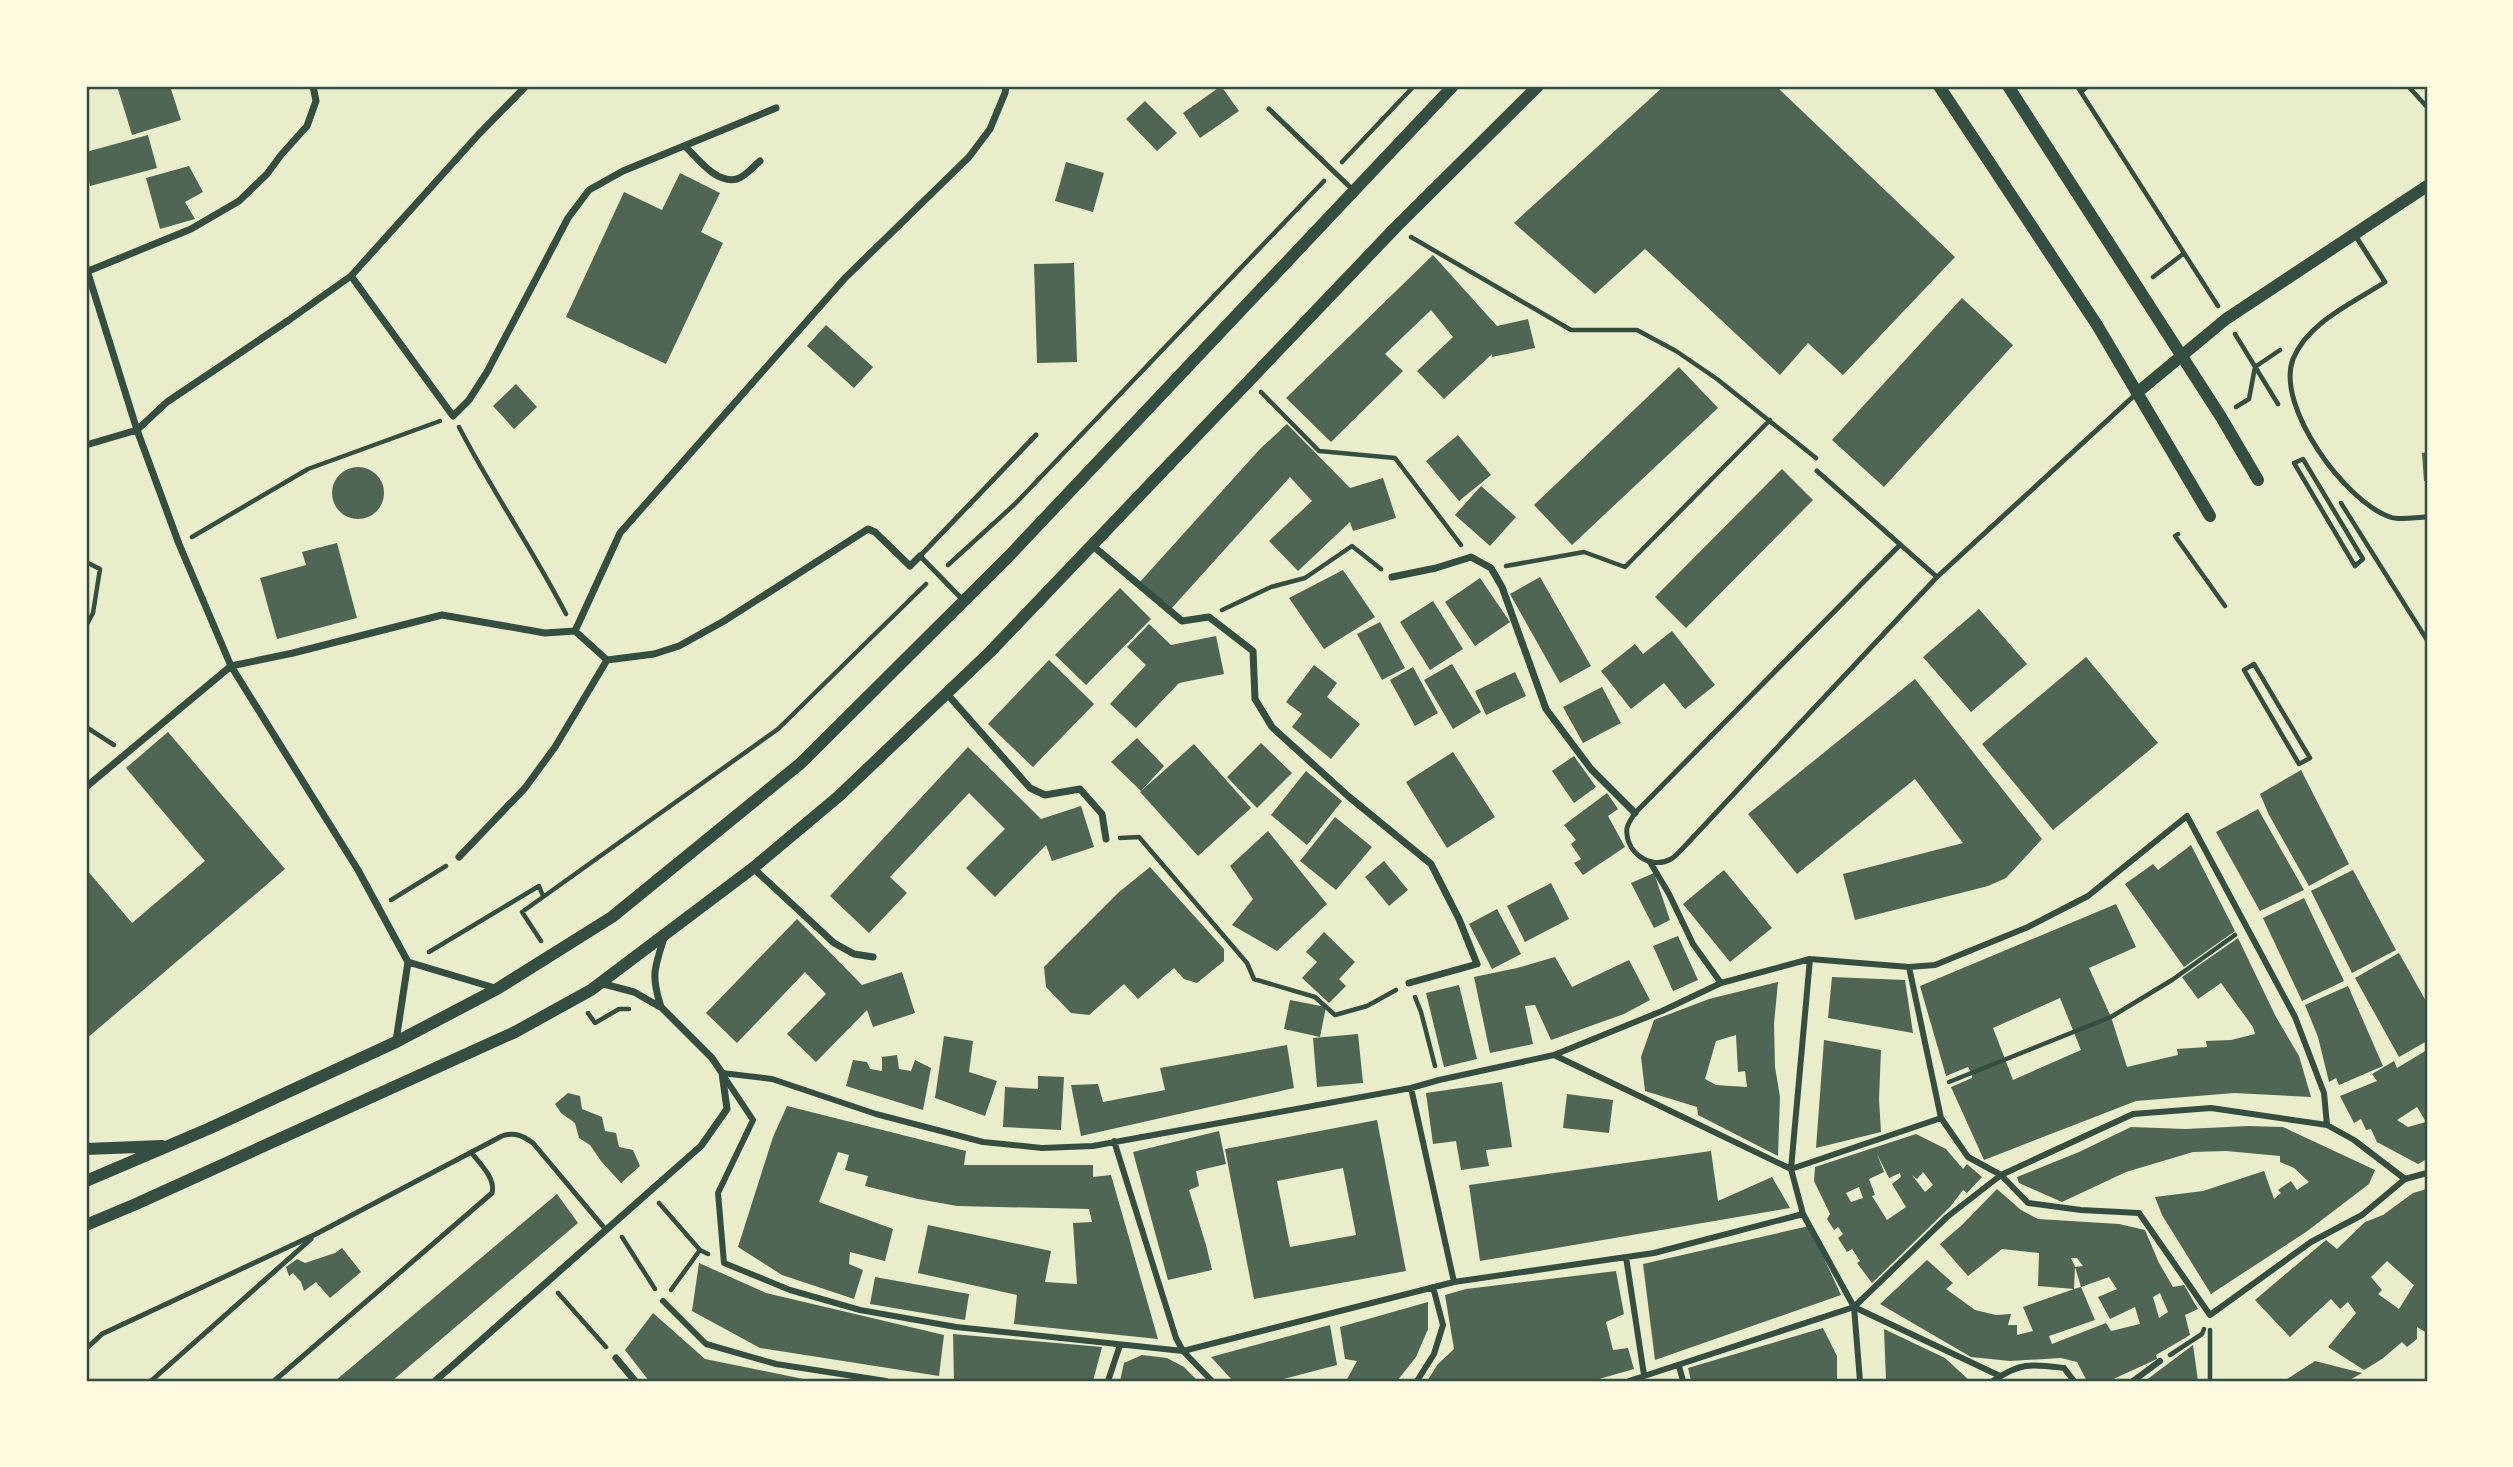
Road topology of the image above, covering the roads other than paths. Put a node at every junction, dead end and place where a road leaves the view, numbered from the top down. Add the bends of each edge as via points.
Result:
1 (313, 86) edge
2 (526, 86) edge
3 (1006, 86) edge
4 (1538, 86) edge
5 (1939, 86) edge
6 (2008, 86) edge
7 (1448, 88) edge
8 (776, 108) dead end
9 (1269, 109) dead end
10 (685, 146) junction
11 (760, 161) dead end
12 (2427, 186) edge
13 (1355, 192) junction
14 (2355, 234) junction
15 (86, 271) edge
16 (351, 276) junction
17 (2181, 355) junction
18 (2138, 391) junction
19 (137, 430) junction
20 (1036, 435) dead end
21 (86, 445) edge
22 (1817, 471) dead end
23 (2258, 480) dead end
24 (2210, 516) dead end
25 (2427, 517) edge
26 (1900, 545) junction
27 (1094, 546) junction
28 (920, 556) junction
29 (1392, 577) road end
30 (1937, 577) junction
31 (964, 601) junction
32 (575, 631) junction
33 (607, 660) junction
34 (231, 666) junction
35 (948, 695) junction
36 (87, 786) edge
37 (1634, 813) junction
38 (1106, 839) road end
39 (459, 857) road end
40 (1650, 862) junction
41 (753, 868) junction
42 (665, 935) junction
43 (873, 957) dead end
44 (1810, 959) junction
45 (408, 962) junction
46 (1909, 967) junction
47 (1409, 983) road end
48 (1721, 983) junction
49 (600, 984) junction
50 (497, 989) junction
51 (662, 1008) junction
52 (396, 1042) junction
53 (1554, 1055) junction
54 (722, 1073) junction
55 (1411, 1088) junction
56 (1941, 1118) junction
57 (2327, 1125) junction
58 (1114, 1141) junction
59 (169, 1146) junction
60 (86, 1149) edge
61 (471, 1152) junction
62 (1791, 1169) junction
63 (2427, 1173) edge
64 (2001, 1175) junction
65 (2405, 1179) junction
66 (86, 1181) edge
67 (1803, 1214) junction
68 (86, 1224) edge
69 (606, 1230) junction
70 (316, 1234) junction
71 (1626, 1257) junction
72 (1454, 1282) junction
73 (1433, 1287) junction
74 (663, 1301) road end
75 (1854, 1307) junction
76 (1120, 1345) junction
77 (86, 1349) edge
78 (1183, 1351) junction
79 (616, 1357) road end
80 (2160, 1361) road end
81 (1679, 1366) junction
82 (1644, 1375) junction
83 (2000, 1376) junction
84 (151, 1381) edge
85 (274, 1381) edge
86 (435, 1381) edge
87 (635, 1381) edge
88 (886, 1381) edge
89 (1108, 1381) edge
90 (1212, 1381) edge
91 (1417, 1381) edge
92 (1629, 1381) edge
93 (1683, 1381) edge
94 (1860, 1381) edge
95 (1993, 1381) edge
96 (2074, 1381) edge
97 (2133, 1381) edge

1 - 15 street via 316,101 307,126 239,201 191,229
2 - 16 street
3 - 32 street via 990,129 969,157 845,278 620,533
4 - 27 street via 1395,228
5 - 18 street
6 - 17 street
7 - 13 street
8 - 10 street
9 - 13 lane
10 - 11 street via 726,179 739,178
10 - 16 street via 589,190 568,218 487,372 453,416
12 - 14 street
13 - 31 street
14 - 17 street via 2226,319
14 - 25 lane via 2385,282 2312,330 2292,360 2291,392 2316,447 2342,482 2392,518
15 - 19 street
16 - 19 street via 167,402
17 - 18 street
17 - 23 street
18 - 24 street
18 - 30 lane
19 - 21 street
19 - 34 street
20 - 28 lane
22 - 26 lane
26 - 30 lane
26 - 37 lane
27 - 35 street
27 - 47 street via 1182,621 1209,617 1254,651 1255,699 1272,727 1431,864 1477,964
28 - 31 lane
28 - 33 street via 909,566 868,529 679,646
29 - 37 street via 1471,556 1491,568 1546,709 1591,769
30 - 40 lane via 1672,859
31 - 50 street via 801,763 612,917
32 - 33 street
32 - 34 street via 545,633 442,615
33 - 39 street via 525,788
34 - 36 street
34 - 45 street
35 - 38 street via 1030,788 1045,795 1080,789 1102,814
35 - 41 street
37 - 40 lane via 1627,827 1628,842 1636,855
40 - 48 street via 1693,944
41 - 42 street
41 - 43 street via 834,943 854,954
42 - 49 street
42 - 51 street via 654,968
44 - 46 street
44 - 48 street
44 - 62 street
45 - 50 street
45 - 52 street
46 - 56 street
46 - 57 street via 1935,965 2028,927 2088,896 2187,816 2295,1017 2324,1094
48 - 53 street
49 - 51 street via 635,992
49 - 68 street via 476,1051
50 - 52 street
51 - 54 street
52 - 59 street
53 - 55 street
53 - 62 street
54 - 58 street via 772,1079 876,1114 983,1142 1042,1148
54 - 69 street via 727,1110 701,1146
54 - 76 street via 753,1120 718,1193 724,1263 790,1290 860,1310 956,1327
55 - 58 street
55 - 72 street
56 - 62 street
56 - 64 street via 1968,1157
57 - 64 street via 2211,1108 2133,1114
57 - 65 street
58 - 78 street
59 - 60 street
59 - 66 street
61 - 69 lane via 511,1133 524,1136
61 - 70 lane
61 - 85 lane via 491,1180 492,1193
62 - 67 street
63 - 65 street
64 - 65 street via 2028,1203 2139,1213 2210,1315 2311,1242 2362,1215
64 - 75 street via 1947,1217
67 - 71 street via 1654,1254
67 - 75 street
69 - 86 street
70 - 77 lane via 102,1334
70 - 84 lane
71 - 72 street
71 - 82 street
72 - 73 street
73 - 78 street
73 - 91 street via 1443,1325 1434,1354
74 - 88 street via 706,1344 776,1364
75 - 81 street
75 - 83 street
75 - 94 street
76 - 78 street
76 - 89 street
78 - 90 street
79 - 87 street
80 - 97 street
81 - 82 street
81 - 93 street
82 - 92 street
83 - 95 street
83 - 96 street via 2019,1366 2040,1365 2064,1368

